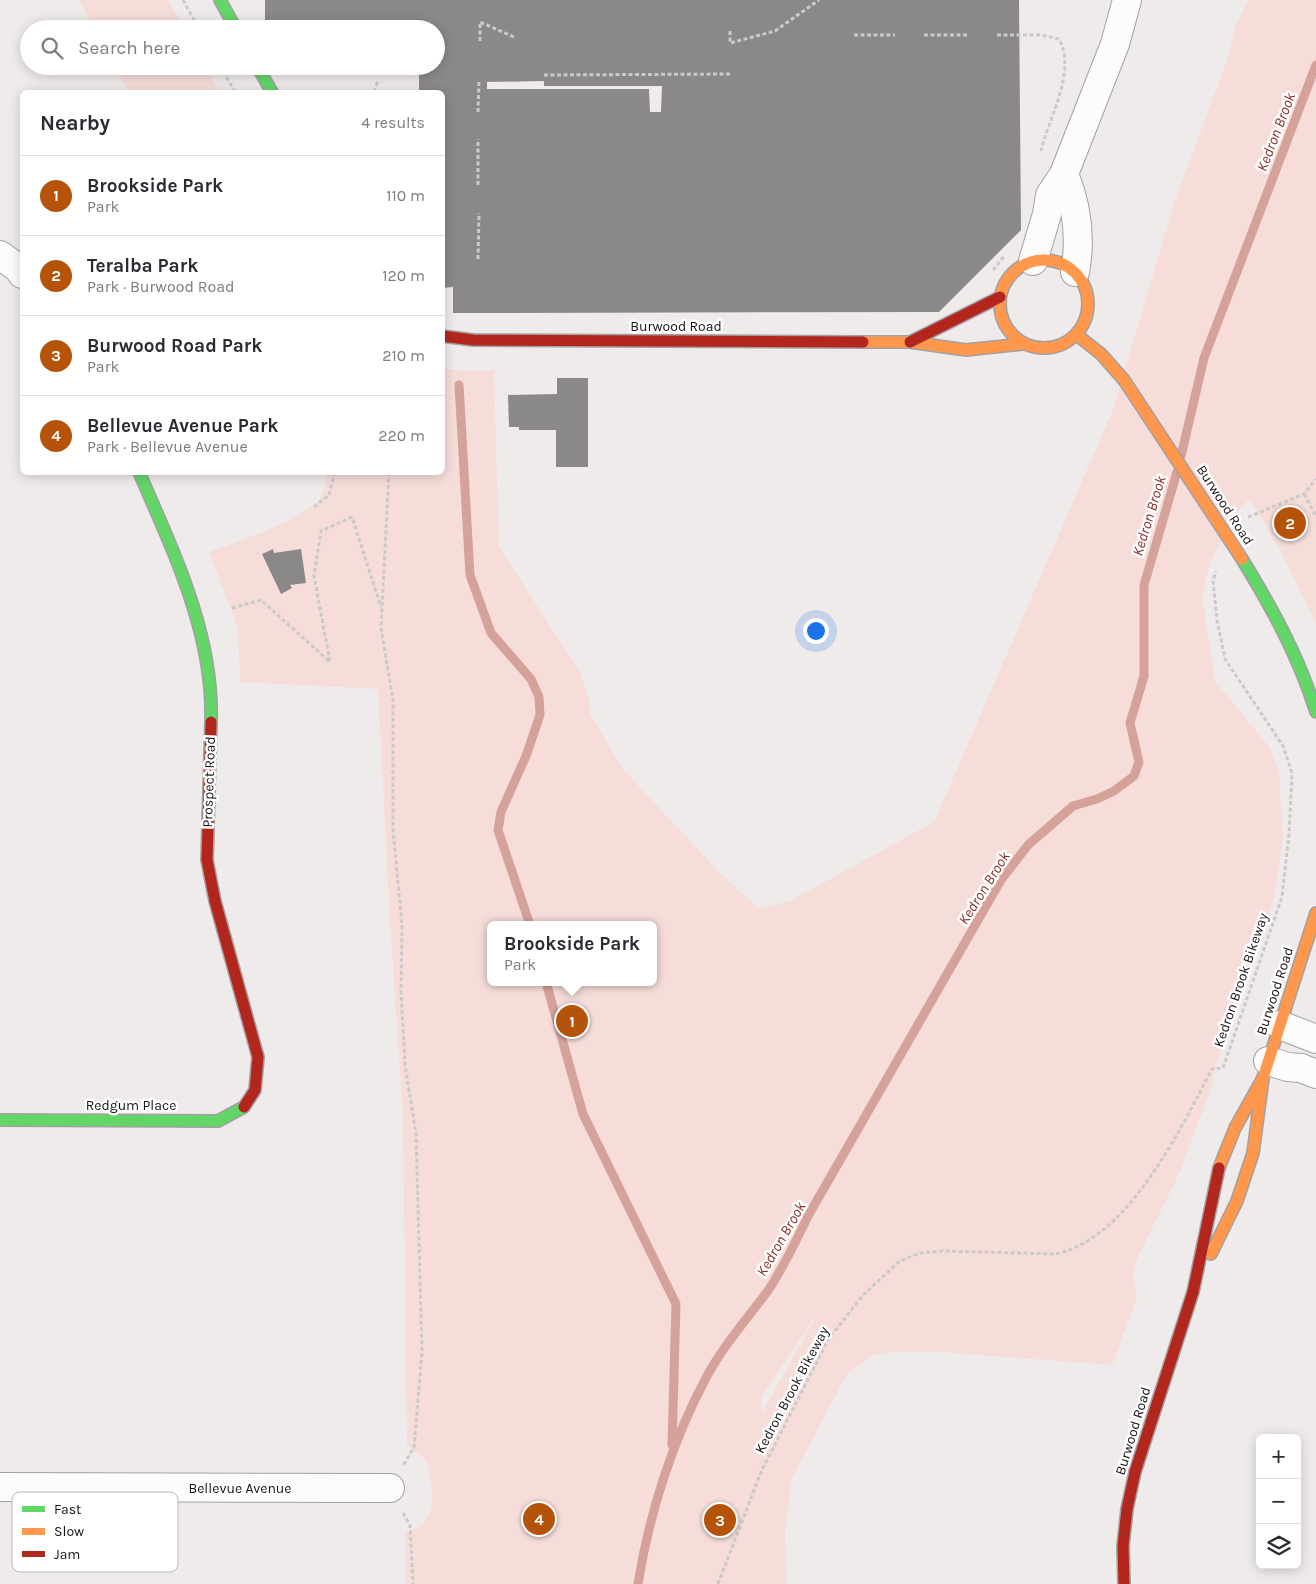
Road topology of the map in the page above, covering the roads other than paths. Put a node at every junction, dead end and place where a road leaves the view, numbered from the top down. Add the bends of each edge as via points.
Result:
1 (220, 0) edge
2 (1127, 0) edge
3 (231, 20) edge
4 (262, 75) edge
5 (271, 90) edge
6 (1064, 174) junction
7 (0, 255) edge
8 (1033, 260) junction
9 (20, 271) edge
10 (1075, 272) junction
11 (1000, 297) junction
12 (1077, 335) junction
13 (445, 336) edge
14 (910, 342) junction
15 (1023, 344) junction
16 (140, 475) edge
17 (1316, 712) edge
18 (1316, 913) edge
19 (1280, 1025) junction
20 (1316, 1040) edge
21 (1266, 1069) junction
22 (1316, 1074) edge
23 (254, 1097) joint
24 (0, 1120) edge
25 (1193, 1291) junction
26 (0, 1487) edge
27 (390, 1488) road end
28 (1124, 1584) edge

1 - 3 street
2 - 6 street via 1115,44
4 - 5 street
6 - 8 street via 1050,195
6 - 10 street via 1074,198 1079,251
7 - 9 street
8 - 10 street via 1063,263
8 - 11 street via 1010,274
10 - 12 street via 1088,296 1088,310
11 - 14 street
11 - 15 street via 1004,324
12 - 15 street via 1052,348
12 - 17 street, Burwood Road, bridge via 1124,380 1242,559 1297,660
13 - 14 street, Burwood Road via 473,340
14 - 15 street, Burwood Road via 948,350 993,350
16 - 23 street, Prospect Road via 169,542 210,672 207,860 258,1056 259,1078
18 - 19 street, Burwood Road
19 - 20 street
19 - 21 street, Burwood Road
21 - 22 street via 1301,1068
21 - 25 street, Burwood Road via 1228,1142 1219,1168
21 - 25 street, Burwood Road via 1248,1168 1237,1201
23 - 24 street, Redgum Place via 238,1114 218,1121
25 - 28 street, Burwood Road via 1135,1472 1125,1533
26 - 27 street, Bellevue Avenue

